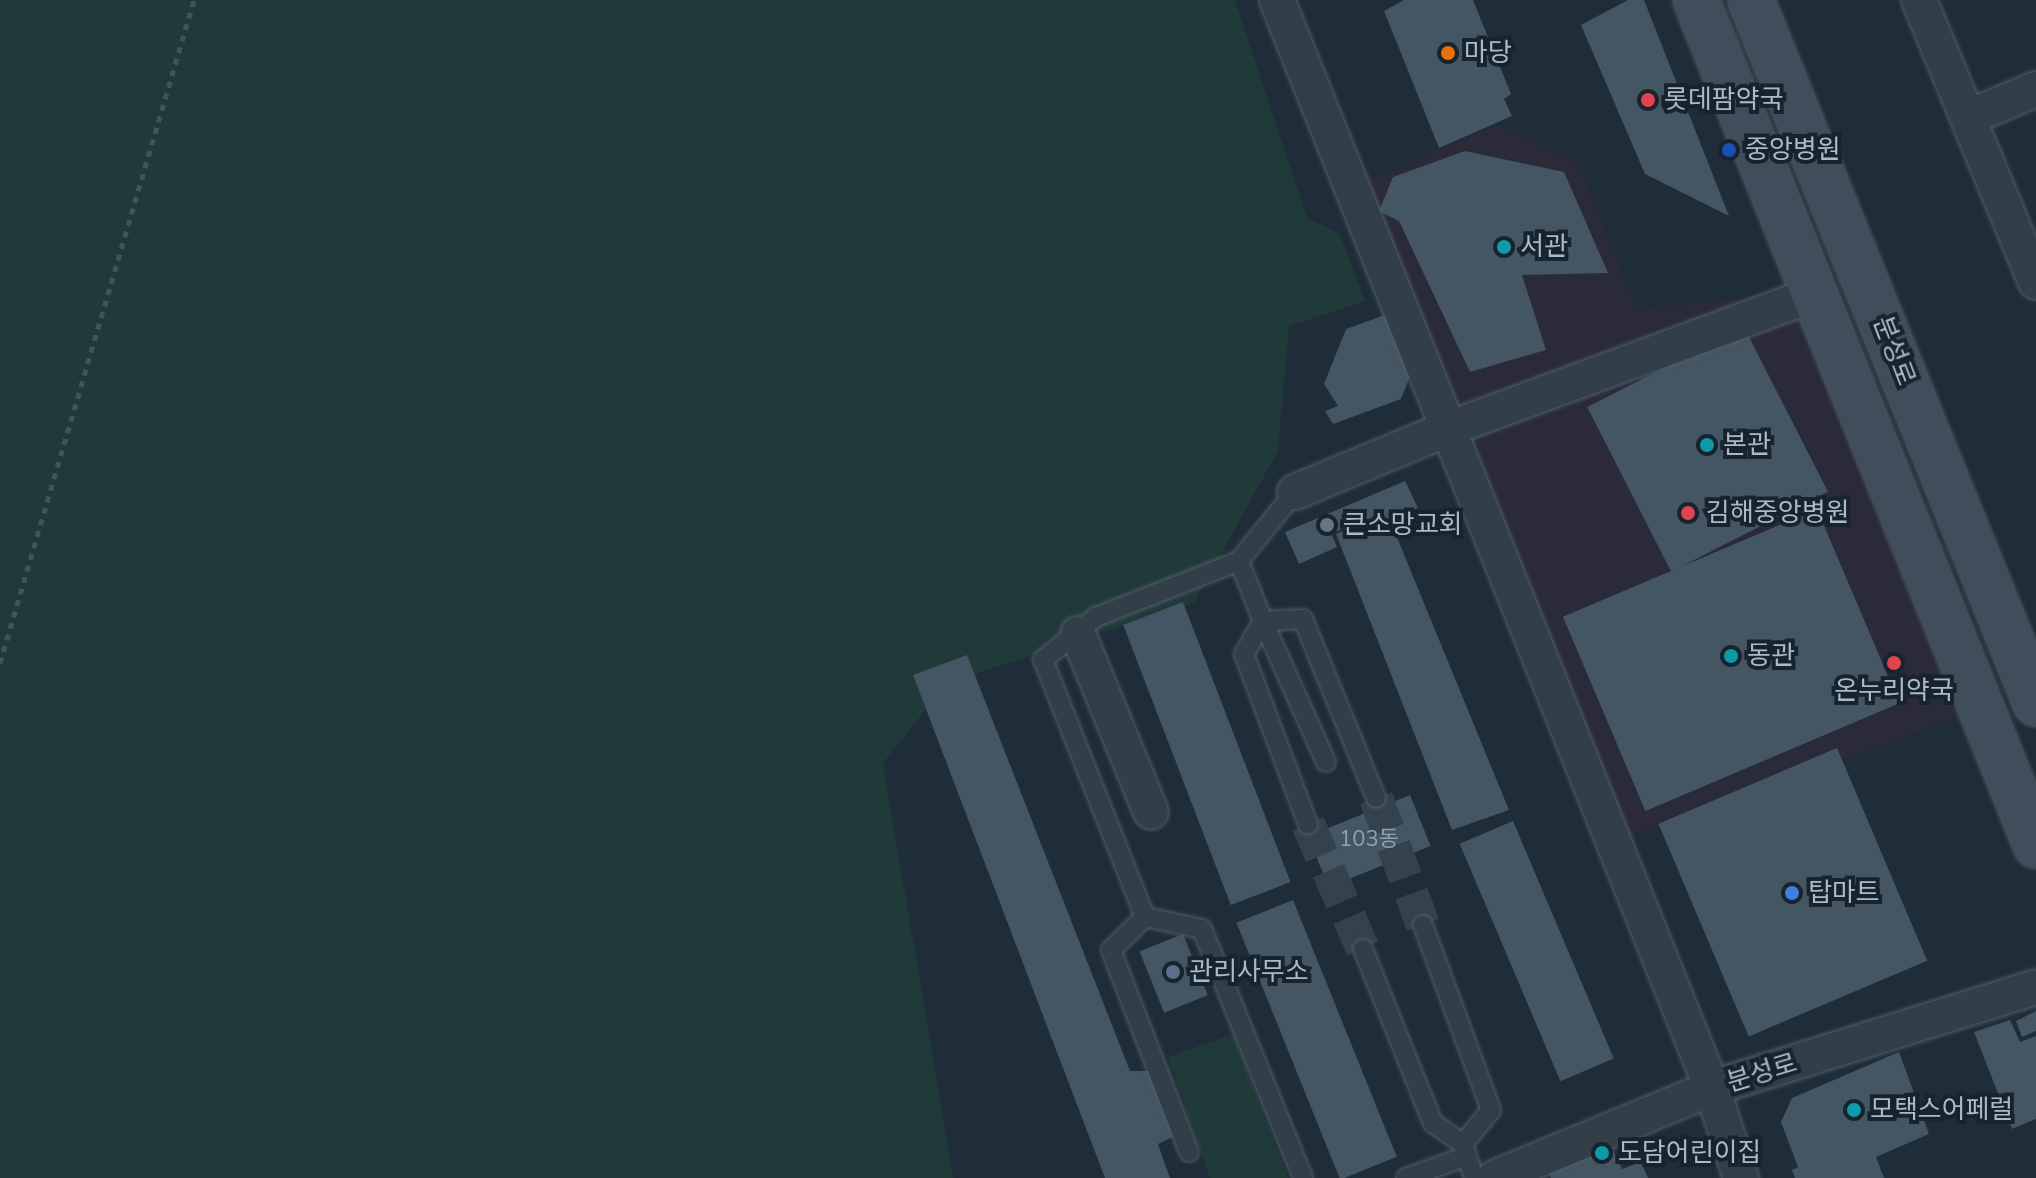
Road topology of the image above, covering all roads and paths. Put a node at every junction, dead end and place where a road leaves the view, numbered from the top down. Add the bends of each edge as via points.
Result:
1 (194, 0) edge
2 (1277, 0) edge
3 (1696, 0) edge
4 (1751, 0) edge
5 (1919, 0) edge
6 (2036, 89) edge
7 (1968, 118) junction
8 (2036, 282) edge
9 (1818, 293) junction
10 (1445, 430) junction
11 (1295, 492) joint
12 (1239, 561) junction
13 (1263, 621) junction
14 (1078, 634) junction
15 (0, 663) edge
16 (2036, 703) edge
17 (1326, 762) dead end
18 (1376, 798) tunnel mouth
19 (1151, 812) dead end
20 (1308, 824) tunnel mouth
21 (2036, 845) edge
22 (1145, 917) junction
23 (1423, 925) tunnel mouth
24 (1363, 949) tunnel mouth
25 (2036, 987) edge
26 (1712, 1088) junction
27 (1465, 1150) junction
28 (1189, 1152) dead end
29 (1303, 1178) edge
30 (1406, 1178) edge
31 (1474, 1178) edge
32 (1494, 1178) edge
33 (1741, 1178) edge

1 - 15 path
2 - 10 street
3 - 9 main road, 분성로
4 - 16 main road, 분성로
5 - 7 street
6 - 7 street
7 - 8 street
9 - 10 street
9 - 21 main road, 분성로
10 - 11 street
10 - 26 street
11 - 12 lane
12 - 13 lane
12 - 14 lane via 1096,617
13 - 17 lane
13 - 18 lane via 1303,619
13 - 20 lane via 1244,654
14 - 19 street
14 - 22 lane via 1043,660
22 - 28 lane via 1111,950
22 - 29 lane via 1202,929
23 - 27 lane via 1491,1110
24 - 27 lane via 1433,1123
25 - 26 street, 분성로
26 - 32 street, 분성로
26 - 33 street
27 - 30 lane
27 - 31 lane

